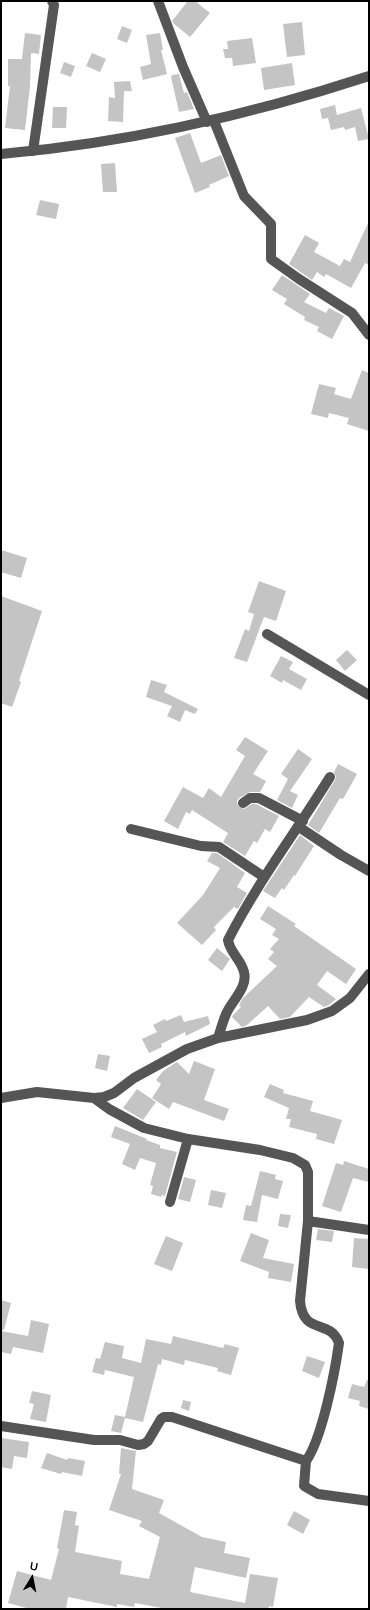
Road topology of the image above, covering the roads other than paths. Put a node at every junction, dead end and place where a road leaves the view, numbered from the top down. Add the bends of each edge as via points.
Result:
1 (52, 1) edge
2 (158, 1) edge
3 (369, 76) edge
4 (210, 122) junction
5 (33, 151) junction
6 (1, 154) edge
7 (369, 334) edge
8 (267, 634) dead end
9 (369, 695) edge
10 (330, 777) dead end
11 (242, 803) dead end
12 (301, 824) junction
13 (131, 829) dead end
14 (369, 871) edge
15 (264, 877) junction
16 (369, 974) edge
17 (218, 1038) junction
18 (1, 1098) edge
19 (94, 1098) junction
20 (188, 1139) junction
21 (170, 1202) dead end
22 (308, 1221) junction
23 (369, 1230) edge
24 (1, 1426) edge
25 (306, 1461) junction
26 (369, 1501) edge

1 - 5 street via 54,5
2 - 4 street via 183,67
3 - 4 street
4 - 5 street
4 - 7 street via 244,196 271,224 271,258 299,280 352,313
5 - 6 street
8 - 9 street
10 - 12 street
11 - 12 street via 250,798 259,798
12 - 14 street via 341,855
12 - 15 street
13 - 15 street via 201,846 219,847
15 - 17 street via 228,940 229,948 241,963 245,977 227,1012
16 - 17 street via 350,998 319,1017
17 - 19 street via 187,1049 134,1078 114,1093
18 - 19 street via 37,1092
19 - 20 street via 110,1110 144,1128
20 - 21 street
20 - 22 street via 260,1150 300,1161 308,1172
22 - 23 street
22 - 25 street via 301,1313 307,1322 336,1336 339,1343 321,1427 312,1453
24 - 25 street via 94,1440 120,1440 138,1445 148,1441 161,1419 172,1417
25 - 26 street via 304,1486 310,1491

